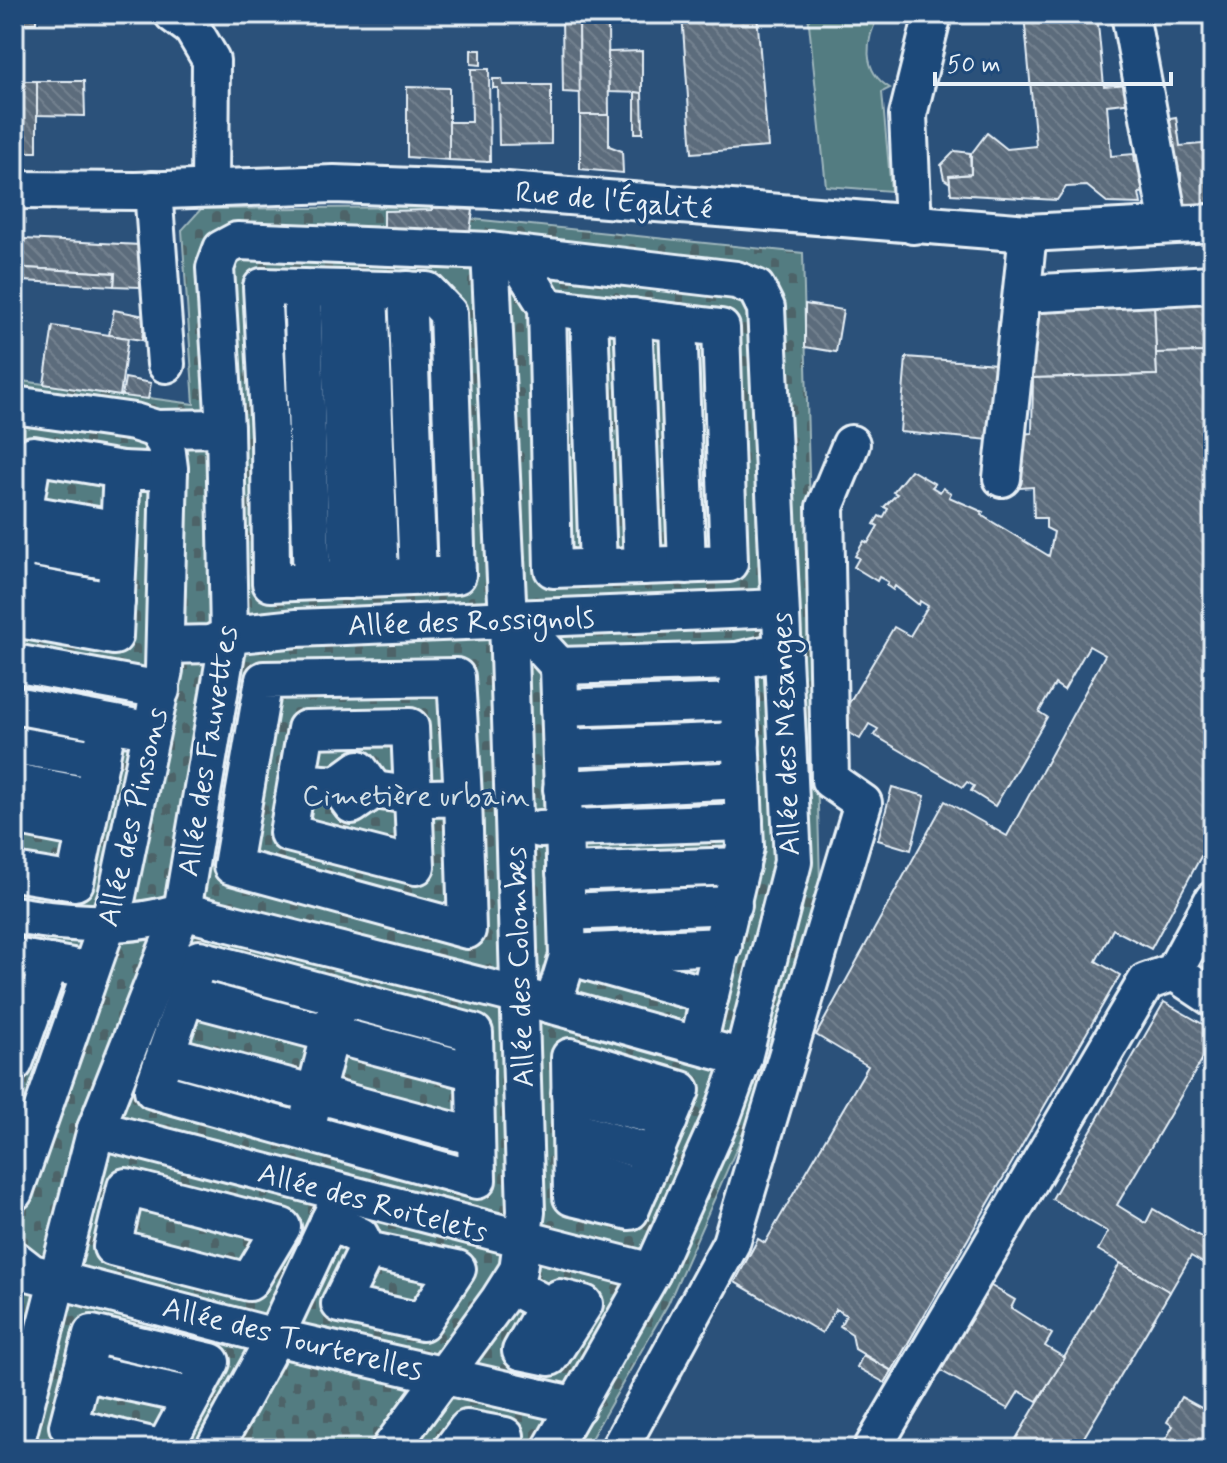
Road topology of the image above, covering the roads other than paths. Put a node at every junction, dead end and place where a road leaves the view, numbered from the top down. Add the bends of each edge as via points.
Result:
1 (173, 14) edge
2 (933, 14) edge
3 (1130, 14) edge
4 (210, 186) junction
5 (14, 190) edge
6 (153, 190) junction
7 (1213, 223) edge
8 (913, 225) junction
9 (1169, 225) junction
10 (1028, 233) junction
11 (502, 252) junction
12 (1213, 284) edge
13 (302, 288) junction
14 (354, 289) junction
15 (407, 290) junction
16 (1022, 294) junction
17 (547, 307) junction
18 (589, 313) junction
19 (633, 317) junction
20 (166, 364) dead end
21 (14, 405) edge
22 (498, 426) junction
23 (225, 428) junction
24 (452, 428) junction
25 (156, 429) junction
26 (412, 430) junction
27 (359, 432) junction
28 (307, 434) junction
29 (270, 436) junction
30 (851, 444) dead end
31 (169, 472) junction
32 (1002, 478) dead end
33 (121, 479) junction
34 (18, 542) edge
35 (118, 546) junction
36 (643, 566) junction
37 (598, 567) junction
38 (418, 576) junction
39 (364, 579) junction
40 (312, 581) junction
41 (14, 583) edge
42 (116, 602) junction
43 (780, 608) junction
44 (14, 618) edge
45 (512, 620) junction
46 (266, 631) junction
47 (229, 635) junction
48 (166, 645) junction
49 (782, 651) junction
50 (737, 661) junction
51 (14, 663) edge
52 (559, 666) junction
53 (264, 680) junction
54 (161, 690) junction
55 (739, 702) junction
56 (14, 705) edge
57 (560, 708) junction
58 (108, 723) junction
59 (152, 731) junction
60 (741, 741) junction
61 (14, 745) edge
62 (562, 748) junction
63 (101, 760) junction
64 (742, 780) junction
65 (14, 782) edge
66 (297, 782) junction
67 (562, 789) junction
68 (354, 793) junction
69 (412, 793) junction
70 (463, 797) junction
71 (14, 816) edge
72 (744, 822) junction
73 (86, 829) junction
74 (515, 829) junction
75 (564, 829) junction
76 (348, 849) junction
77 (14, 850) edge
78 (741, 866) junction
79 (14, 872) edge
80 (565, 872) junction
81 (1213, 900) edge
82 (733, 905) junction
83 (182, 911) junction
84 (567, 912) junction
85 (14, 915) edge
86 (110, 922) junction
87 (723, 946) junction
88 (352, 953) junction
89 (568, 955) junction
90 (14, 957) edge
91 (50, 963) junction
92 (93, 970) junction
93 (1174, 972) junction
94 (186, 996) junction
95 (340, 996) junction
96 (710, 996) junction
97 (1213, 998) edge
98 (536, 1000) junction
99 (331, 1034) junction
100 (170, 1043) junction
101 (698, 1045) junction
102 (743, 1058) junction
103 (14, 1063) edge
104 (475, 1072) junction
105 (318, 1083) junction
106 (476, 1125) junction
107 (96, 1129) junction
108 (571, 1130) junction
109 (305, 1132) junction
110 (654, 1154) junction
111 (292, 1180) junction
112 (16, 1182) edge
113 (635, 1199) junction
114 (336, 1207) junction
115 (524, 1242) junction
116 (367, 1250) dead end
117 (14, 1259) edge
118 (162, 1260) junction
119 (657, 1261) junction
120 (56, 1279) junction
121 (509, 1285) junction
122 (154, 1304) junction
123 (547, 1305) dead end
124 (275, 1337) junction
125 (146, 1346) junction
126 (82, 1372) junction
127 (442, 1376) junction
128 (192, 1396) junction
129 (577, 1406) junction
130 (127, 1445) edge
131 (14, 1449) edge
132 (164, 1449) edge
133 (214, 1449) edge
134 (390, 1449) edge
135 (452, 1449) edge
136 (498, 1449) edge
137 (551, 1449) edge
138 (619, 1449) edge
139 (872, 1449) edge

1 - 4 street via 192,28 211,60
2 - 8 street via 908,115
3 - 9 street
4 - 6 street, Rue de l'Égalité
4 - 8 street, Rue de l'Égalité via 495,190
5 - 6 street, Rue de l'Égalité
6 - 20 street
7 - 9 street, Rue de l'Égalité
8 - 10 street, Rue de l'Égalité
9 - 10 street, Rue de l'Égalité
10 - 16 street
11 - 17 street
11 - 22 street, Allée des Colombes
11 - 23 street, Allée des Fauvettes via 229,244 215,268
11 - 43 street, Allée des Mésanges via 736,280 756,288 766,308
12 - 16 street
13 - 14 street
13 - 28 street
13 - 29 street via 262,287
14 - 15 street
14 - 27 street
15 - 24 street via 427,291 448,313
15 - 26 street
16 - 32 street
17 - 18 street
17 - 37 street via 553,569
18 - 19 street
18 - 37 street
19 - 36 street
19 - 36 street via 678,323 687,565
21 - 25 street
22 - 24 street
22 - 45 street, Allée des Colombes
23 - 25 street
23 - 47 street, Allée des Fauvettes
24 - 26 street
24 - 38 street via 457,575
25 - 31 street, Allée des Pinsons via 166,445
26 - 27 street
26 - 38 street
27 - 28 street
27 - 39 street
28 - 29 street
28 - 40 street
29 - 40 street via 271,583
30 - 138 street via 825,507 830,780 863,803 731,1243
31 - 33 street
31 - 48 street, Allée des Pinsons
33 - 34 street via 30,475
33 - 35 street
34 - 35 street
35 - 42 street
36 - 37 street
38 - 39 street
39 - 40 street
41 - 42 street
42 - 44 street via 114,636
43 - 45 street, Allée des Rossignols
43 - 49 street, Allée des Mésanges
45 - 46 street, Allée des Rossignols
45 - 52 street
45 - 74 street, Allée des Colombes
46 - 47 street, Allée des Rossignols
46 - 53 street
47 - 48 street, Allée des Rossignols via 211,644
47 - 83 street, Allée des Fauvettes
48 - 54 street, Allée des Pinsons
49 - 50 street
49 - 102 street, Allée des Mésanges via 793,862
50 - 52 street
50 - 55 street
51 - 54 street
52 - 57 street
53 - 70 street via 456,677
53 - 70 street via 232,866 467,930
54 - 59 street, Allée des Pinsons
55 - 57 street
55 - 60 street
56 - 58 street
57 - 62 street
58 - 59 street
58 - 63 street
59 - 86 street, Allée des Pinsons
60 - 62 street
60 - 64 street
61 - 63 street
62 - 67 street
63 - 73 street
64 - 67 street
64 - 72 street
65 - 73 street
66 - 68 street
66 - 69 street via 306,729 410,727
66 - 76 street via 288,833
67 - 75 street
68 - 69 street
68 - 76 street
69 - 70 street
69 - 76 street via 416,866
71 - 73 street
72 - 75 street
72 - 78 street
73 - 77 street
73 - 79 street via 75,882
74 - 75 street
74 - 98 street, Allée des Colombes
75 - 80 street
78 - 80 street
78 - 82 street
80 - 84 street
81 - 93 street
82 - 84 street
82 - 87 street
83 - 86 street via 158,919
83 - 88 street
83 - 107 street, Allée des Fauvettes
84 - 89 street
85 - 86 street
86 - 92 street, Allée des Pinsons
87 - 89 street
87 - 96 street
88 - 95 street
88 - 98 street
89 - 96 street
89 - 98 street
90 - 91 street
91 - 92 street
91 - 103 street
92 - 112 street, Allée des Pinsons
93 - 97 street
93 - 139 street via 1146,982
94 - 95 street via 199,959
94 - 99 street
94 - 100 street
95 - 99 street
95 - 104 street via 474,1033
96 - 101 street
98 - 101 street
98 - 115 street, Allée des Colombes
99 - 104 street
99 - 105 street
100 - 105 street
100 - 109 street via 153,1090
101 - 102 street
102 - 119 street, Allée des Mésanges
104 - 106 street
105 - 106 street
105 - 109 street
106 - 109 street via 477,1180
107 - 111 street, Allée des Roitelets
107 - 120 street, Allée des Fauvettes
108 - 110 street
108 - 110 street via 570,1093 669,1120
108 - 113 street via 572,1197
109 - 111 street
110 - 113 street
111 - 114 street, Allée des Roitelets
113 - 119 street
114 - 115 street, Allée des Roitelets
114 - 116 street
114 - 124 street
115 - 119 street, Allée des Roitelets
115 - 121 street, Allée des Colombes
117 - 120 street, Allée des Tourterelles via 32,1273
118 - 118 street via 112,1247 126,1187 282,1227 249,1282
118 - 122 street
119 - 129 street, Allée des Mésanges
120 - 122 street, Allée des Tourterelles
120 - 131 street, Allée des Fauvettes
121 - 123 street
121 - 127 street, Allée des Colombes
122 - 124 street, Allée des Tourterelles
122 - 125 street
124 - 127 street, Allée des Tourterelles
124 - 133 street
125 - 126 street via 92,1334
125 - 128 street via 211,1362
126 - 128 street
126 - 130 street via 68,1426
127 - 129 street, Allée des Tourterelles
127 - 134 street, Allée des Colombes
128 - 132 street
129 - 137 street, Allée des Mésanges
130 - 132 street
135 - 136 street via 467,1429 505,1436

